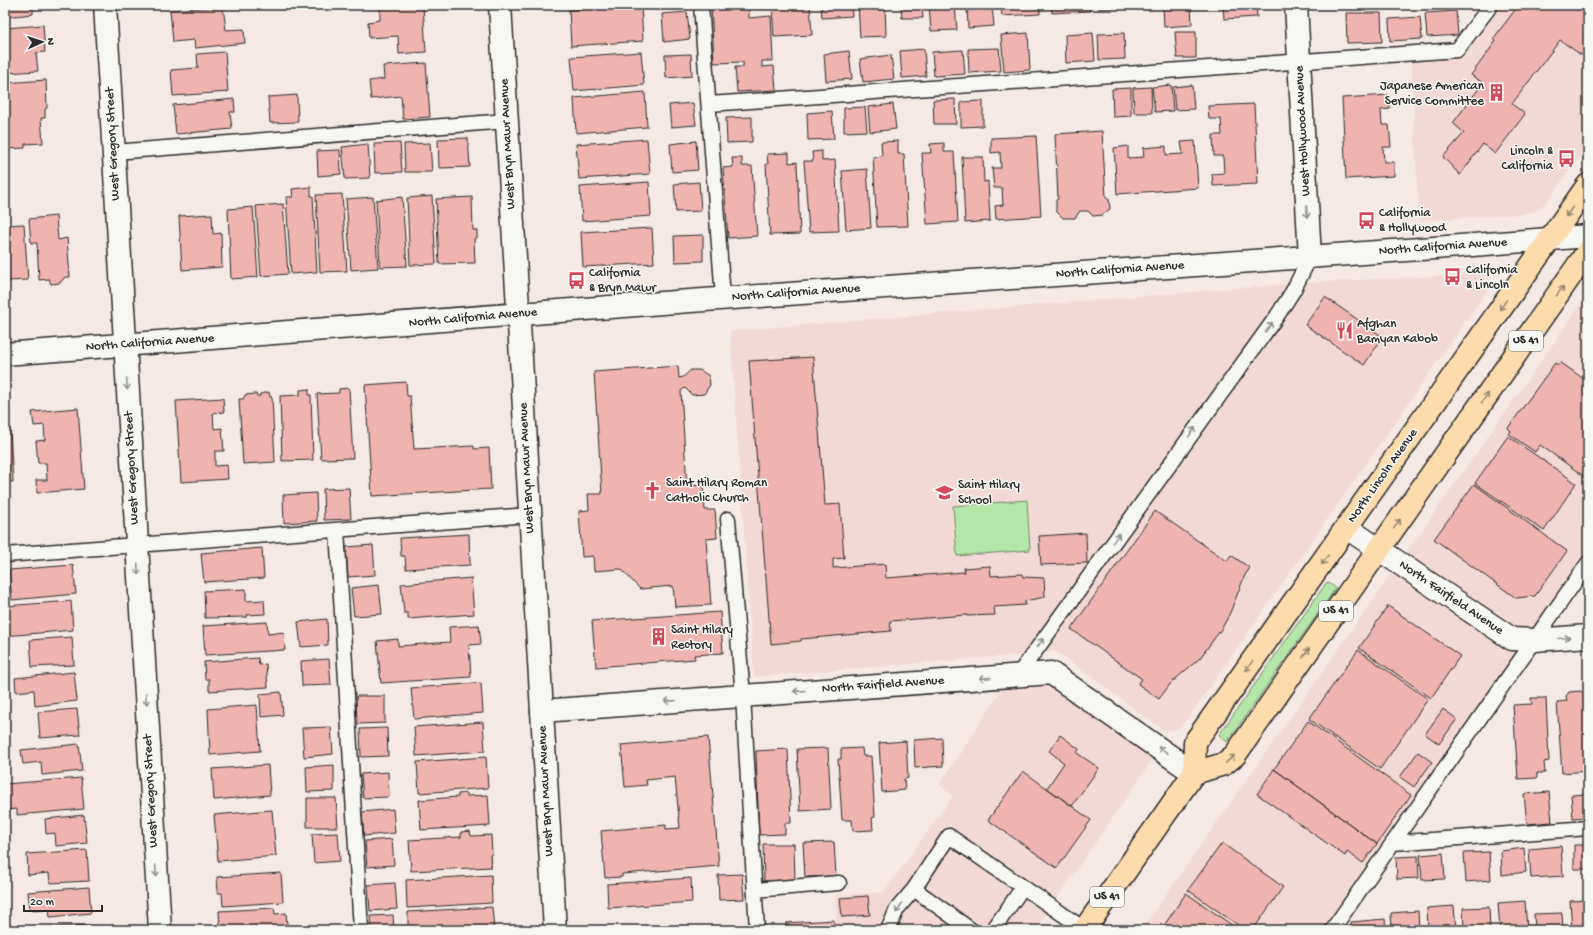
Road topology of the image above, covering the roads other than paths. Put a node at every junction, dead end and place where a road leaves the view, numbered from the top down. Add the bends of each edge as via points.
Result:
1 (105, 5) edge
2 (500, 5) edge
3 (701, 5) edge
4 (1296, 5) edge
5 (1491, 5) edge
6 (1299, 61) junction
7 (709, 104) junction
8 (507, 121) junction
9 (114, 152) junction
10 (1588, 185) edge
11 (1588, 236) edge
12 (1549, 238) junction
13 (1588, 251) edge
14 (1310, 257) junction
15 (723, 298) junction
16 (518, 314) junction
17 (125, 345) junction
18 (5, 354) edge
19 (530, 515) junction
20 (728, 519) dead end
21 (1347, 528) junction
22 (337, 530) junction
23 (137, 545) junction
24 (1379, 549) junction
25 (5, 555) edge
26 (1588, 563) edge
27 (1588, 636) edge
28 (1535, 640) junction
29 (1018, 675) junction
30 (743, 696) junction
31 (542, 711) junction
32 (1194, 773) junction
33 (1588, 828) edge
34 (1393, 843) junction
35 (839, 883) dead end
36 (1024, 887) junction
37 (914, 889) junction
38 (755, 890) junction
39 (1084, 929) edge
40 (160, 930) edge
41 (361, 930) edge
42 (555, 930) edge
43 (757, 930) edge
44 (888, 930) edge
45 (971, 930) edge
46 (993, 930) edge
47 (1332, 930) edge

1 - 9 street, West Gregory Street
2 - 8 street, West Bryn Mawr Avenue
3 - 7 lane
4 - 6 street, West Hollywood Avenue
5 - 6 lane via 1457,50
6 - 7 lane
6 -> 14 street, West Hollywood Avenue
7 - 15 lane
8 - 9 lane
8 - 16 street, West Bryn Mawr Avenue
9 - 17 street, West Gregory Street
10 -> 12 main road, North Lincoln Avenue / US 41
11 - 12 street, North California Avenue
12 - 14 street, North California Avenue
12 -> 21 main road, North Lincoln Avenue / US 41
24 -> 13 main road, US 41
14 - 15 street, North California Avenue
29 -> 14 lane via 1277,316 1294,291
15 - 16 street, North California Avenue
16 - 17 street, North California Avenue
16 - 19 street, West Bryn Mawr Avenue
17 - 18 street, North California Avenue
17 -> 23 street, West Gregory Street
19 - 22 lane
19 - 31 street, West Bryn Mawr Avenue
20 - 30 lane
21 - 24 street, North Fairfield Avenue
21 -> 32 main road, North Lincoln Avenue / US 41 via 1195,742
22 - 23 lane
22 - 41 lane
23 - 25 lane
23 -> 40 street, West Gregory Street
24 - 28 street, North Fairfield Avenue via 1512,639
32 -> 24 main road, US 41 via 1224,764 1234,755
26 - 28 lane
28 -> 27 street, North Fairfield Avenue
28 - 34 lane
29 -> 30 street, North Fairfield Avenue
32 -> 29 street, North Fairfield Avenue via 1052,673
30 -> 31 street, North Fairfield Avenue
30 - 38 lane
31 - 42 street, West Bryn Mawr Avenue
32 - 39 main road, US 41
33 - 34 lane
34 - 47 lane
35 - 38 lane
36 - 37 lane via 949,836
36 - 39 lane
36 - 46 lane
37 -> 44 lane via 897,909
37 - 45 lane
38 - 43 lane

